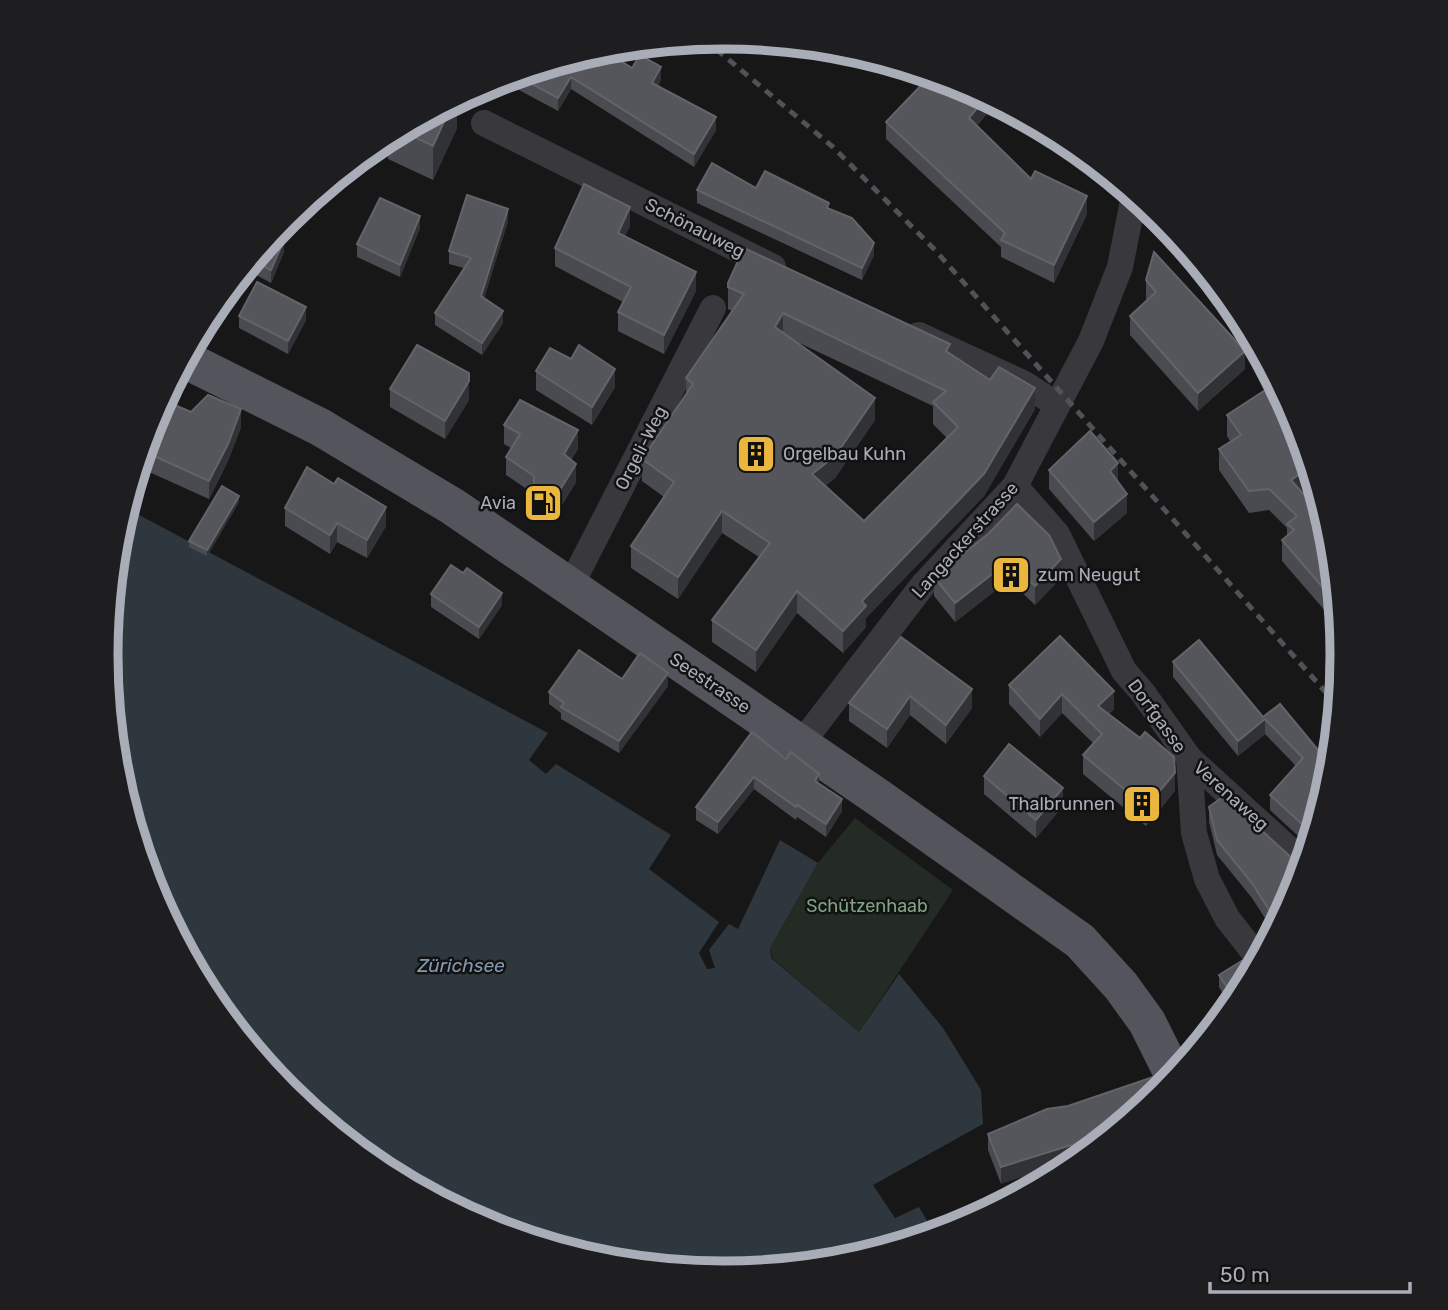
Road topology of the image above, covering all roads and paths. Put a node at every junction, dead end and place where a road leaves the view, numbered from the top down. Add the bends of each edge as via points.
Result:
1 (484, 123) dead end
2 (1132, 206) edge
3 (802, 280) edge
4 (713, 309) dead end
5 (901, 326) edge
6 (193, 363) edge
7 (1058, 405) junction
8 (1015, 486) junction
9 (569, 587) junction
10 (800, 745) junction
11 (1189, 758) junction
12 (1296, 856) edge
13 (1253, 951) edge
14 (1169, 1067) edge

1 - 3 street, Schönauweg
2 - 7 street, Langackerstrasse via 1120,267 1091,341
4 - 9 street, Orgeli-Weg
5 - 7 street via 1025,384
6 - 9 main road, Seestrasse via 320,427 452,506
7 - 8 street, Langackerstrasse
8 - 10 street, Langackerstrasse via 923,585
8 - 11 street, Dorfgasse via 1057,534 1124,671
9 - 10 main road, Seestrasse
10 - 14 main road, Seestrasse via 1080,941 1147,1022
11 - 12 street, Verenaweg
11 - 13 street, Dorfgasse via 1194,833 1207,879 1227,918

